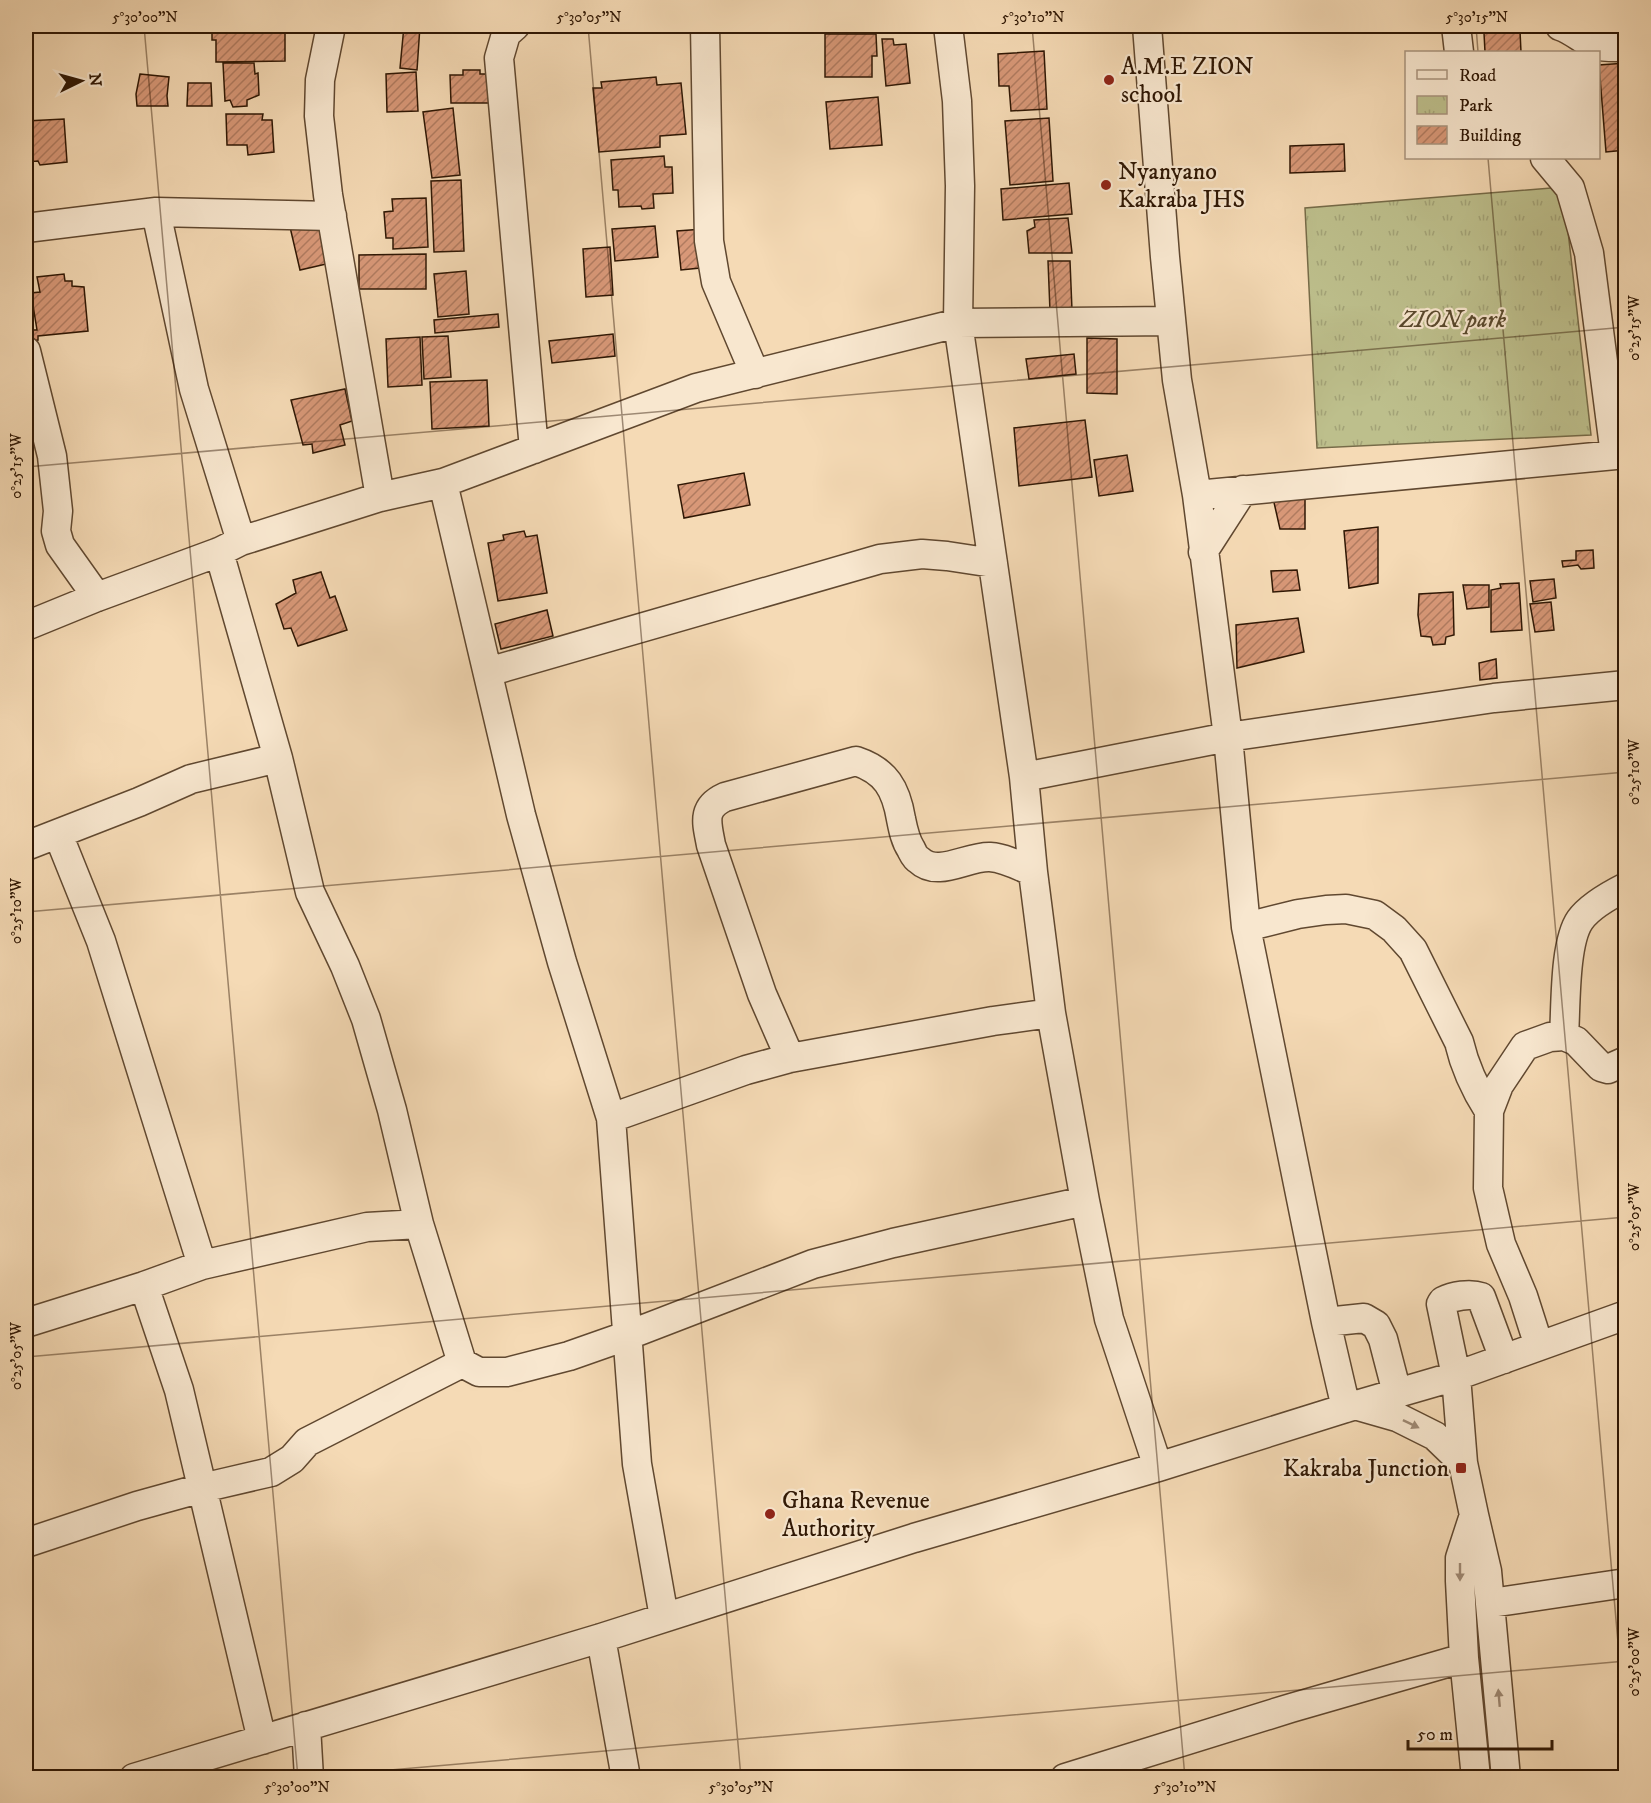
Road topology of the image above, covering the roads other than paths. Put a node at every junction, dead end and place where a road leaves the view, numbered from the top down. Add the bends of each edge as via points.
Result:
1 (332, 26) edge
2 (515, 26) edge
3 (705, 26) edge
4 (948, 26) edge
5 (1147, 26) edge
6 (1456, 26) edge
7 (1560, 26) edge
8 (1626, 46) edge
9 (1459, 51) edge
10 (1546, 159) edge
11 (156, 212) junction
12 (332, 216) junction
13 (26, 228) edge
14 (1171, 321) junction
15 (958, 323) junction
16 (26, 351) edge
17 (755, 374) junction
18 (534, 449) junction
19 (1620, 454) edge
20 (443, 483) junction
21 (1243, 490) junction
22 (1197, 495) junction
23 (380, 496) junction
24 (230, 547) junction
25 (1203, 552) junction
26 (993, 563) junction
27 (97, 597) junction
28 (26, 626) edge
29 (488, 672) junction
30 (1626, 685) edge
31 (1228, 737) junction
32 (278, 758) junction
33 (1024, 777) junction
34 (58, 834) junction
35 (26, 846) edge
36 (1033, 872) junction
37 (1626, 887) edge
38 (1246, 927) junction
39 (1051, 1013) junction
40 (1564, 1036) junction
41 (790, 1058) junction
42 (1626, 1061) edge
43 (1489, 1111) junction
44 (611, 1118) junction
45 (1085, 1201) junction
46 (419, 1224) junction
47 (202, 1265) junction
48 (144, 1286) junction
49 (1626, 1315) edge
50 (1326, 1322) junction
51 (26, 1323) edge
52 (626, 1336) junction
53 (1539, 1346) junction
54 (1504, 1359) junction
55 (462, 1364) junction
56 (1456, 1376) junction
57 (1397, 1393) junction
58 (1350, 1407) junction
59 (1463, 1463) junction
60 (1158, 1467) junction
61 (202, 1488) junction
62 (1473, 1515) junction
63 (26, 1543) edge
64 (1626, 1583) edge
65 (1491, 1603) junction
66 (664, 1617) junction
67 (601, 1638) junction
68 (1464, 1658) junction
69 (306, 1726) junction
70 (262, 1740) junction
71 (134, 1778) edge
72 (309, 1778) edge
73 (626, 1778) edge
74 (1065, 1778) edge
75 (1476, 1778) edge
76 (1506, 1778) edge

1 - 12 street via 320,80 319,116
2 - 18 street via 506,34 499,58
3 - 17 street via 709,241 716,282
4 - 15 street via 960,175
5 - 14 street
6 - 9 street
7 - 8 street via 1594,45
10 - 19 street via 1570,188 1589,253
11 - 12 street
11 - 13 street
11 - 24 street
12 - 23 street
14 - 15 street
14 - 22 street
15 - 17 street
15 - 26 street
16 - 27 street via 52,456 60,545
17 - 18 street via 696,388
18 - 20 street
19 - 21 street
20 - 23 street
20 - 29 street
21 - 22 street
21 - 25 street
22 - 25 street
23 - 24 street
24 - 27 street
24 - 32 street
25 - 31 street
26 - 29 street via 922,554 880,559
26 - 33 street
27 - 28 street
29 - 44 street via 521,815
30 - 31 street via 1494,698
31 - 33 street
31 - 38 street
32 - 34 street via 191,779
32 - 46 street via 310,891 366,1019
33 - 36 street
34 - 35 street
34 - 47 street via 101,940
36 - 39 street
36 - 41 street via 990,857 941,868 927,866 906,843 898,800 888,781 856,761 713,802 707,825 711,845 762,994
37 - 40 street via 1593,908 1576,930
38 - 43 street via 1298,914 1346,909 1375,915 1394,929 1413,950 1459,1042 1474,1088
38 - 50 street
39 - 41 street
39 - 45 street
40 - 42 street via 1576,1041 1601,1067 1608,1069
40 - 43 street via 1525,1046 1499,1085
41 - 44 street
43 - 53 street via 1488,1188 1501,1244
44 - 52 street
45 - 52 street via 813,1264
45 - 60 street via 1110,1319
46 - 47 street via 367,1227
46 - 55 street
47 - 48 street
48 - 51 street
48 - 61 street via 179,1390
49 - 53 street
50 - 57 street via 1364,1318 1376,1325
50 - 58 street
52 - 55 street via 507,1372 479,1372
52 - 66 street via 637,1464
53 - 54 street
54 - 56 street
54 - 56 street via 1481,1297 1473,1294 1447,1299 1441,1304
55 - 61 street via 307,1442 292,1459 271,1472
56 - 57 street
56 - 59 street
57 - 58 street
58 -> 59 street via 1396,1417 1435,1436
58 - 60 street
59 - 62 street
60 - 66 street
61 - 63 street
61 - 70 street
62 - 65 street
62 -> 68 street via 1460,1558
64 - 65 street
76 -> 65 street
66 - 67 street
67 - 69 street
67 - 73 street
68 - 74 street
68 - 75 street
69 - 70 street
69 - 72 street
70 - 71 street

